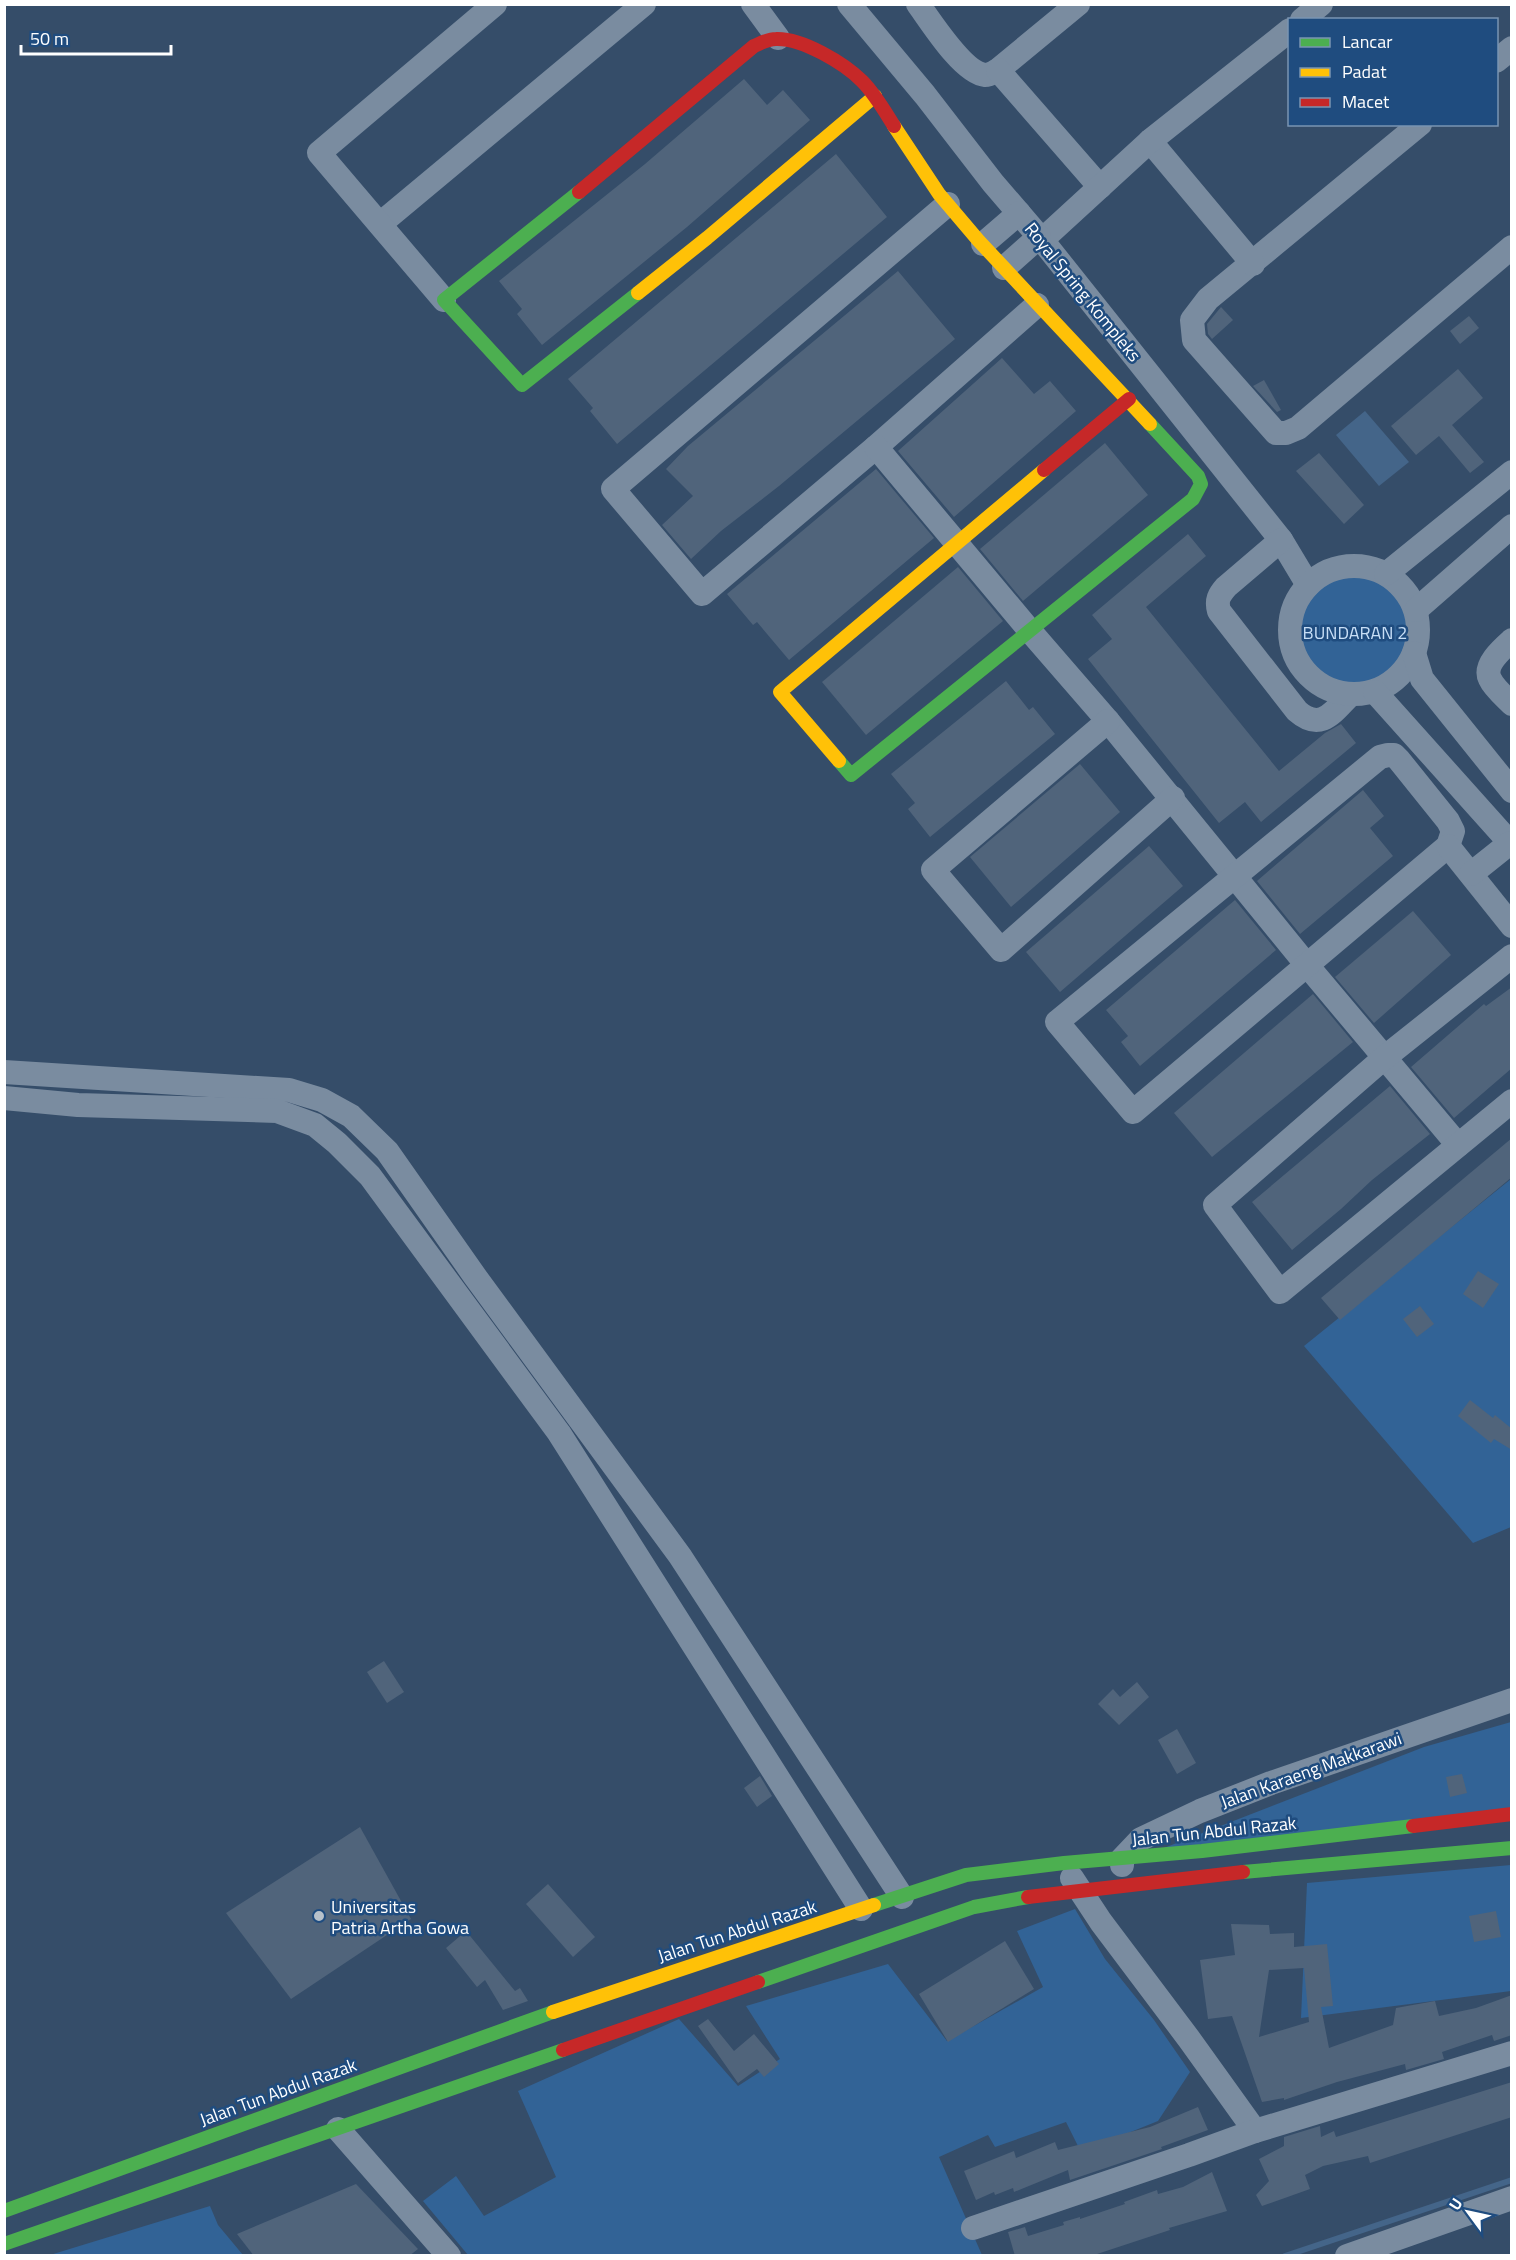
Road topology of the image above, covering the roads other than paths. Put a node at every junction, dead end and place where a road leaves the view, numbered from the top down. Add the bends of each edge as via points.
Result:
1 (495, 4) edge
2 (644, 4) edge
3 (753, 4) edge
4 (849, 4) edge
5 (918, 4) edge
6 (1078, 4) edge
7 (1321, 4) edge
8 (1304, 18) edge
9 (1288, 32) edge
10 (778, 38) junction
11 (1512, 48) edge
12 (1498, 60) edge
13 (998, 70) junction
14 (875, 96) junction
15 (1418, 126) edge
16 (1150, 141) junction
17 (1100, 187) junction
18 (948, 204) junction
19 (1019, 213) junction
20 (380, 224) junction
21 (1040, 238) junction
22 (983, 244) junction
23 (1512, 247) edge
24 (1253, 264) junction
25 (1004, 268) junction
26 (444, 300) junction
27 (1037, 304) junction
28 (1129, 399) junction
29 (876, 447) junction
30 (1512, 472) edge
31 (1512, 526) edge
32 (1281, 540) junction
33 (957, 545) junction
34 (1386, 574) junction
35 (1308, 585) junction
36 (1416, 610) junction
37 (1030, 631) junction
38 (1512, 640) edge
39 (1414, 652) junction
40 (1375, 692) junction
41 (1350, 695) junction
42 (1512, 704) edge
43 (1108, 721) junction
44 (1512, 791) edge
45 (1173, 798) junction
46 (1511, 844) edge
47 (1448, 846) junction
48 (1471, 874) junction
49 (1235, 875) junction
50 (1504, 898) edge
51 (1512, 926) edge
52 (1512, 956) edge
53 (1306, 964) junction
54 (1384, 1058) junction
55 (4, 1072) edge
56 (4, 1098) edge
57 (1512, 1101) edge
58 (1458, 1145) junction
59 (1512, 1700) edge
60 (1512, 1814) edge
61 (1512, 1848) edge
62 (1122, 1859) junction
63 (1064, 1863) junction
64 (1123, 1887) junction
65 (1078, 1891) junction
66 (902, 1897) junction
67 (861, 1909) junction
68 (1512, 2053) edge
69 (338, 2129) junction
70 (1255, 2131) junction
71 (1512, 2198) edge
72 (4, 2211) edge
73 (973, 2228) dead end
74 (4, 2244) edge
75 (449, 2256) edge
76 (1347, 2256) edge

1 - 20 street via 319,153
2 - 20 street
3 - 10 street
4 - 19 street, Royal Spring Kompleks
5 - 13 street via 965,65 987,75
6 - 13 street
7 - 8 street
9 - 16 street
10 - 14 main road via 843,66
10 - 26 main road via 754,46
11 - 12 street
13 - 17 street
14 - 18 main road
14 - 26 main road via 707,238 522,384
15 - 24 street
16 - 17 street
16 - 24 street
17 - 21 street
18 - 22 main road
18 - 29 street via 613,489 702,594
19 - 21 street, Royal Spring Kompleks
19 - 22 street
20 - 26 street
21 - 25 street
21 - 32 street, Royal Spring Kompleks
22 - 25 main road
23 - 24 street via 1298,429 1286,433 1276,433 1194,340 1192,320 1197,310
25 - 27 main road
27 - 28 main road
27 - 29 street
28 - 33 main road
28 - 37 main road via 1198,476 1198,492
29 - 33 street
30 - 34 street
31 - 36 street
32 - 35 street, Royal Spring Kompleks
32 - 41 street via 1219,595 1219,611 1305,719 1323,720
33 - 37 street
33 - 37 main road via 780,692 787,701 851,775
34 - 35 street via 1351,566 1328,571
34 - 36 street via 1404,589
35 - 41 street via 1291,617 1294,654 1316,683
36 - 39 street via 1418,639
37 - 43 street
38 - 42 street via 1500,652 1489,671 1489,679
39 - 40 street via 1399,676
39 - 44 street via 1422,679
40 - 41 street
40 - 46 street
43 - 45 street
43 - 45 street via 933,870 1000,950
45 - 49 street
46 - 48 street
47 - 48 street
47 - 49 street via 1453,831 1448,821 1399,760 1388,755 1380,757
47 - 53 street
48 - 50 street
49 - 53 street
49 - 53 street via 1057,1022 1133,1112
50 - 51 street
52 - 54 street
53 - 54 street
54 - 58 street
54 - 58 street via 1215,1205 1280,1292
55 - 66 street via 290,1090 322,1100 351,1116 387,1151 680,1556
56 - 67 street via 78,1105 277,1111 315,1125 337,1143 370,1176 559,1433
57 - 58 street
59 - 62 street, Jalan Karaeng Makkarawi via 1200,1811 1141,1839
60 - 62 main road, Jalan Tun Abdul Razak
61 - 64 main road via 1218,1874
62 - 63 main road, Jalan Tun Abdul Razak
62 - 64 street
63 - 65 street
63 - 66 main road, Jalan Tun Abdul Razak via 966,1875
64 - 65 main road
65 - 69 main road via 974,1907
65 - 70 street
66 - 67 main road, Jalan Tun Abdul Razak
67 - 72 main road, Jalan Tun Abdul Razak via 598,1996
68 - 70 street
69 - 74 main road
69 - 75 street
70 - 73 street
71 - 76 street

